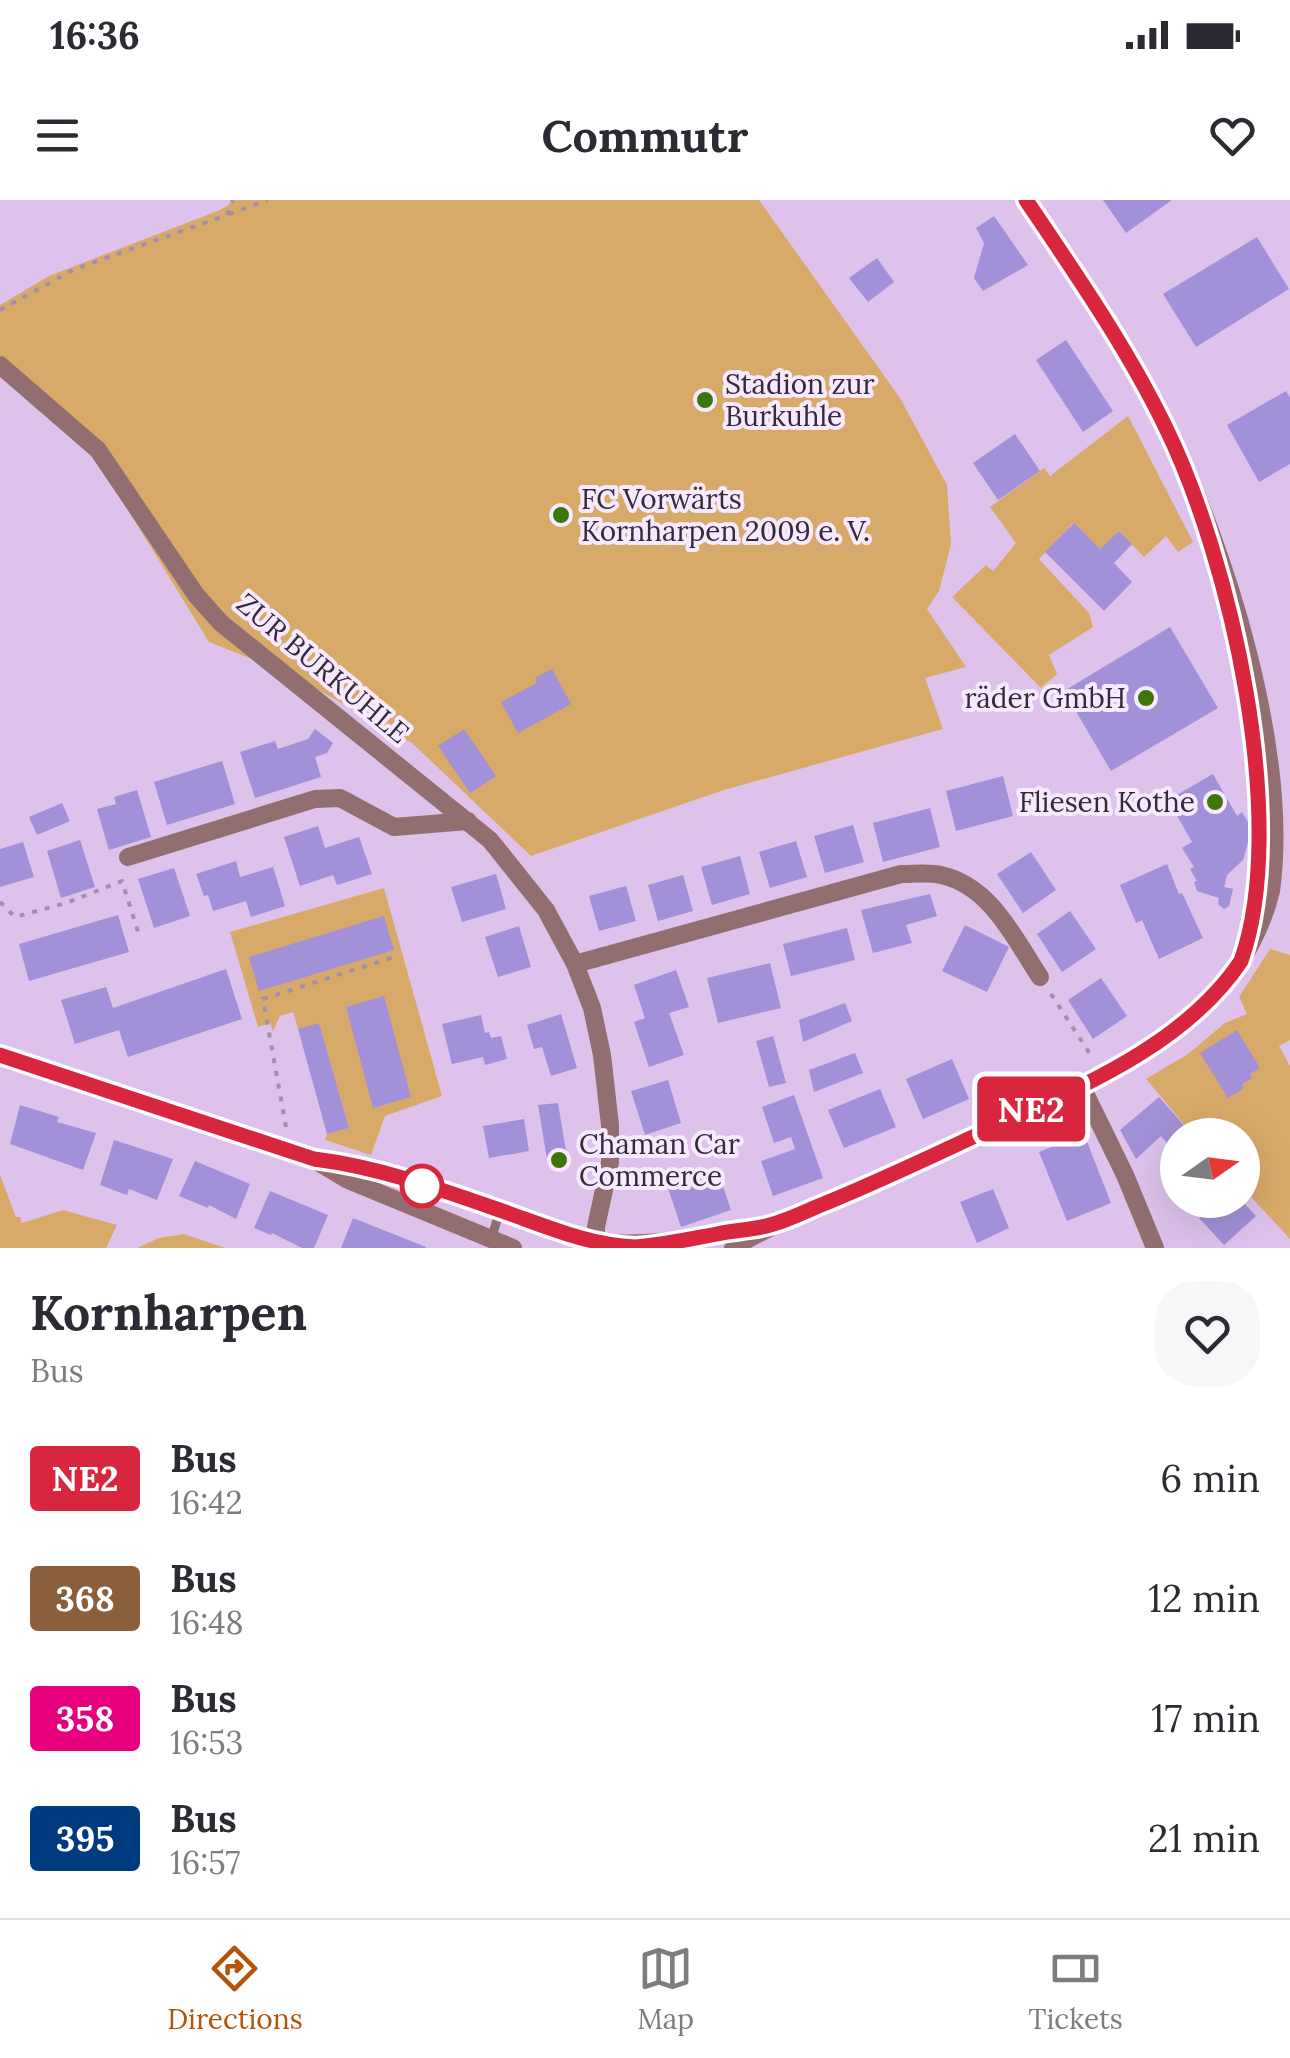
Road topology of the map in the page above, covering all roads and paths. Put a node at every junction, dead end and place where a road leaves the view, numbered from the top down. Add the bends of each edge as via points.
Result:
1 (233, 200) edge
2 (267, 200) edge
3 (1026, 200) edge
4 (228, 215) junction
5 (0, 310) edge
6 (0, 366) edge
7 (468, 821) junction
8 (128, 857) dead end
9 (0, 902) edge
10 (140, 938) dead end
11 (397, 956) dead end
12 (575, 964) junction
13 (1040, 977) joint
14 (0, 1056) edge
15 (1102, 1073) junction
16 (1081, 1084) junction
17 (291, 1152) junction
18 (314, 1159) junction
19 (428, 1188) junction
20 (472, 1201) junction
21 (420, 1210) junction
22 (500, 1211) junction
23 (770, 1225) junction
24 (463, 1228) junction
25 (490, 1239) junction
26 (593, 1246) edge
27 (513, 1248) edge
28 (733, 1248) edge
29 (1155, 1248) edge

1 - 4 path
2 - 4 path
3 - 15 street via 1125,351 1202,509 1262,692 1277,798 1271,890 1240,962 1182,1025
4 - 5 path via 74,270
6 - 7 street, ZUR BURKUHLE via 98,450 222,623
7 - 8 street via 394,827 340,798 315,799
7 - 12 street, ZUR BURKUHLE via 509,860
9 - 10 path via 15,918 122,881
11 - 17 path via 263,999
12 - 13 street via 901,874 939,874 972,886
12 - 26 street, ZUR BURKUHLE via 592,1008 610,1125 608,1178
13 - 15 path
14 - 17 street
15 - 16 street
16 - 23 street
16 - 29 street
17 - 18 street
18 - 19 street via 355,1164
18 - 21 street
19 - 20 street
19 - 21 lane
20 - 22 street
20 - 24 lane
21 - 24 street
22 - 25 lane
22 - 26 street
23 - 26 street via 660,1245
23 - 28 street
24 - 25 street
25 - 27 street

